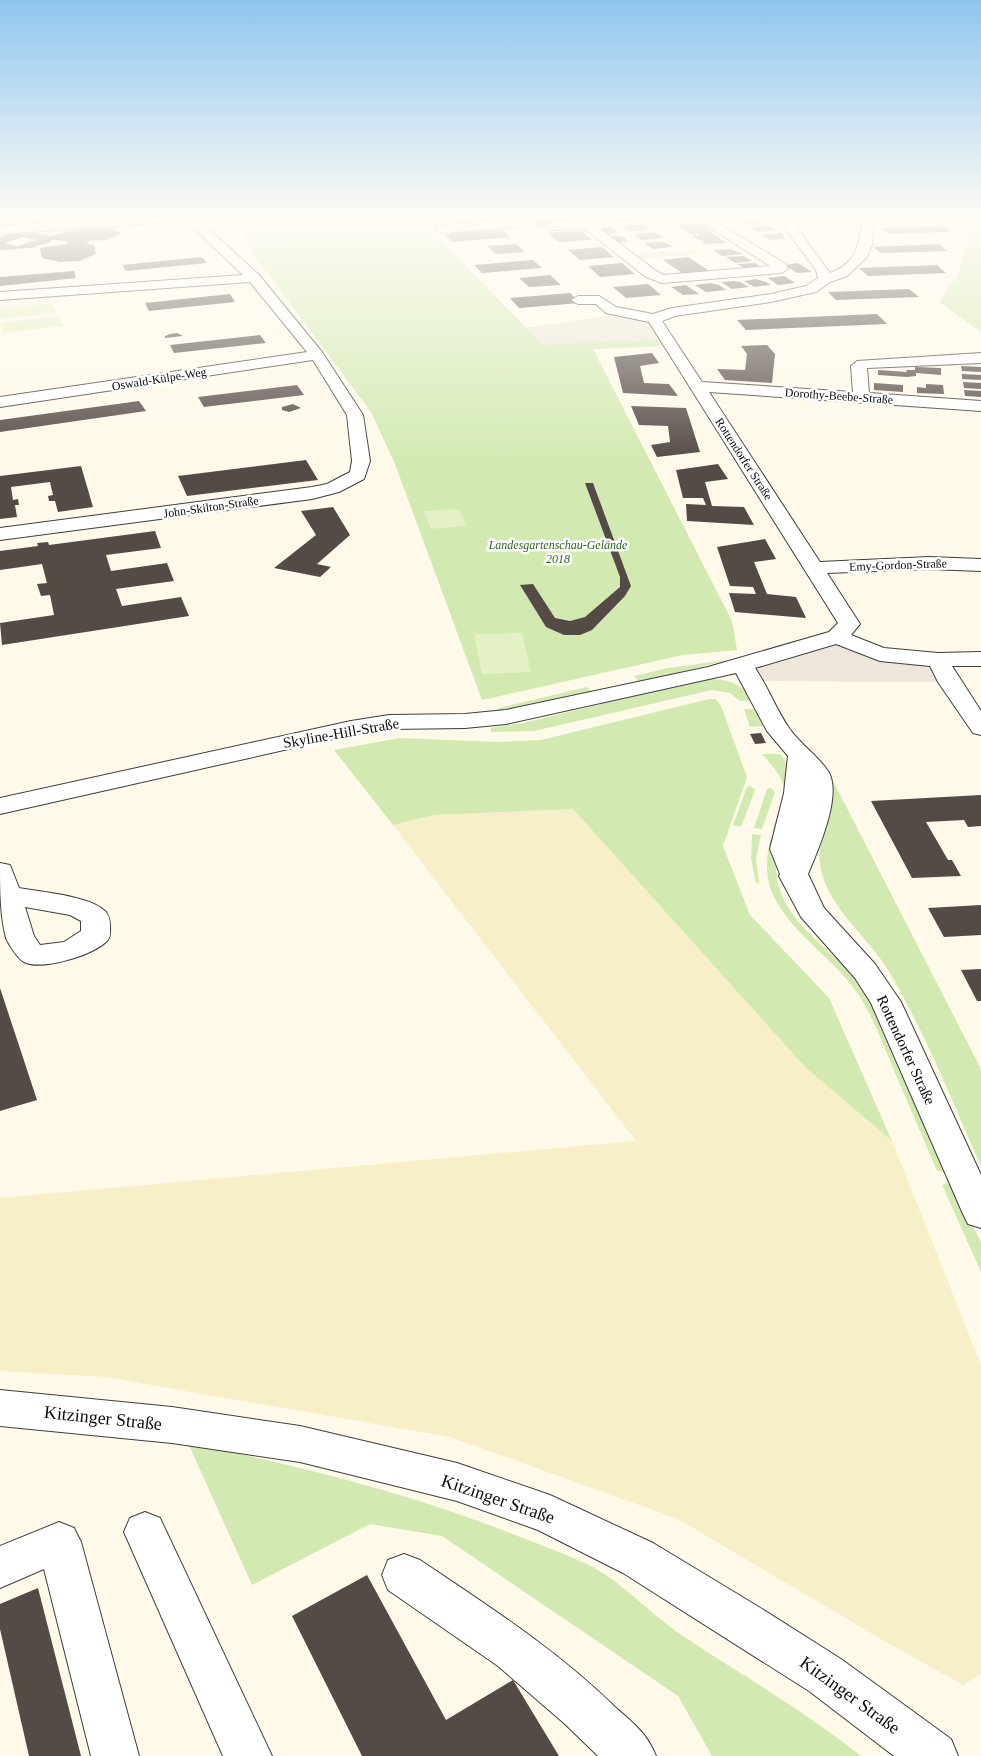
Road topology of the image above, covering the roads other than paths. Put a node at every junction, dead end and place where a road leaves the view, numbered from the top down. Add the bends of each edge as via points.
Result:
1 (271, 298) edge
2 (761, 298) edge
3 (578, 300) dead end
4 (654, 319) junction
5 (318, 355) junction
6 (981, 358) edge
7 (696, 386) junction
8 (861, 398) junction
9 (0, 402) edge
10 (981, 406) edge
11 (0, 534) edge
12 (981, 564) edge
13 (814, 568) junction
14 (837, 637) junction
15 (938, 660) junction
16 (981, 660) edge
17 (742, 665) junction
18 (981, 728) edge
19 (0, 806) edge
20 (981, 1214) edge
21 (0, 1408) edge
22 (145, 1532) dead end
23 (0, 1567) edge
24 (404, 1575) dead end
25 (115, 1756) edge
26 (248, 1756) edge
27 (632, 1756) edge
28 (934, 1756) edge

1 - 5 street
2 - 4 street via 672,312
3 - 4 street via 598,300 611,310
4 - 7 street, Rottendorfer Straße
5 - 9 street, Oswald-Külpe-Weg
5 - 11 street, John-Skilton-Straße via 355,415 362,461 358,475 333,488 288,497
6 - 8 street via 862,364 859,366
7 - 8 street, Dorothy-Beebe-Straße
7 - 13 street, Rottendorfer Straße
8 - 10 street, Dorothy-Beebe-Straße
12 - 13 street, Emy-Gordon-Straße
13 - 14 street, Rottendorfer Straße via 849,624
14 - 15 street via 880,654
14 - 17 street
15 - 16 street
15 - 18 street
17 - 19 street, Skyline-Hill-Straße via 506,717 389,722 351,728
17 - 20 street, Rottendorfer Straße via 779,730 800,757 797,792 782,849 811,911 865,970 886,1002
21 - 28 street, Kitzinger Straße via 172,1425 300,1444 457,1482 550,1515 638,1558 738,1620 825,1675
22 - 26 street
23 - 25 street via 60,1542
24 - 27 street via 514,1650 582,1707

